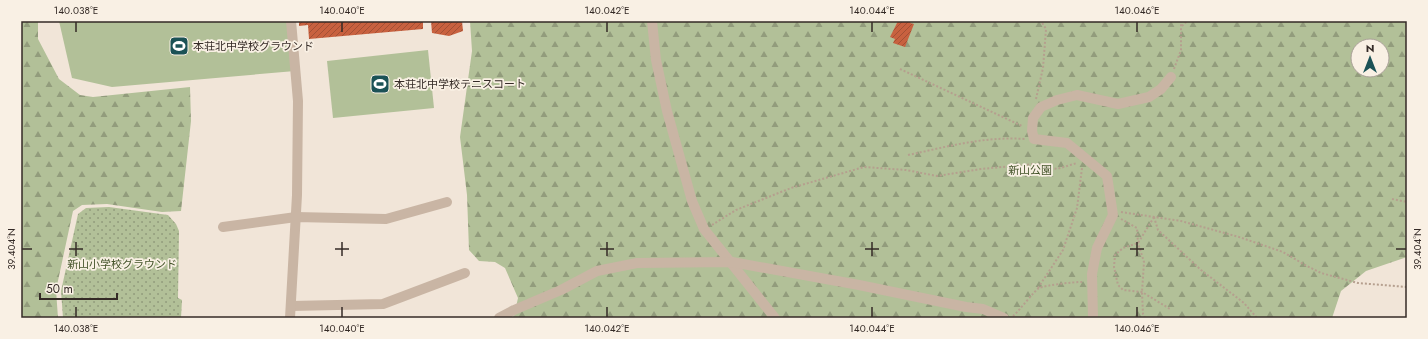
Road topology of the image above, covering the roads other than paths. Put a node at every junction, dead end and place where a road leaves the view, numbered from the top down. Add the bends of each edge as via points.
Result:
1 (291, 21) edge
2 (652, 21) edge
3 (1172, 78) road end
4 (448, 202) dead end
5 (296, 217) junction
6 (223, 226) dead end
7 (732, 262) junction
8 (465, 273) dead end
9 (291, 306) junction
10 (290, 318) edge
11 (499, 318) edge
12 (775, 318) edge
13 (1004, 318) edge
14 (1093, 318) edge

1 - 5 street via 298,101
2 - 7 street via 656,60 667,111 692,201 704,230
3 - 14 street via 1149,97 1118,104 1077,95 1041,107 1033,118 1033,135 1067,143 1107,176 1113,215 1097,248 1092,274
4 - 5 street via 386,219
5 - 6 street
5 - 9 street
7 - 11 street via 637,263 597,271
7 - 12 street
7 - 13 street via 983,309
8 - 9 street via 383,304
9 - 10 street

